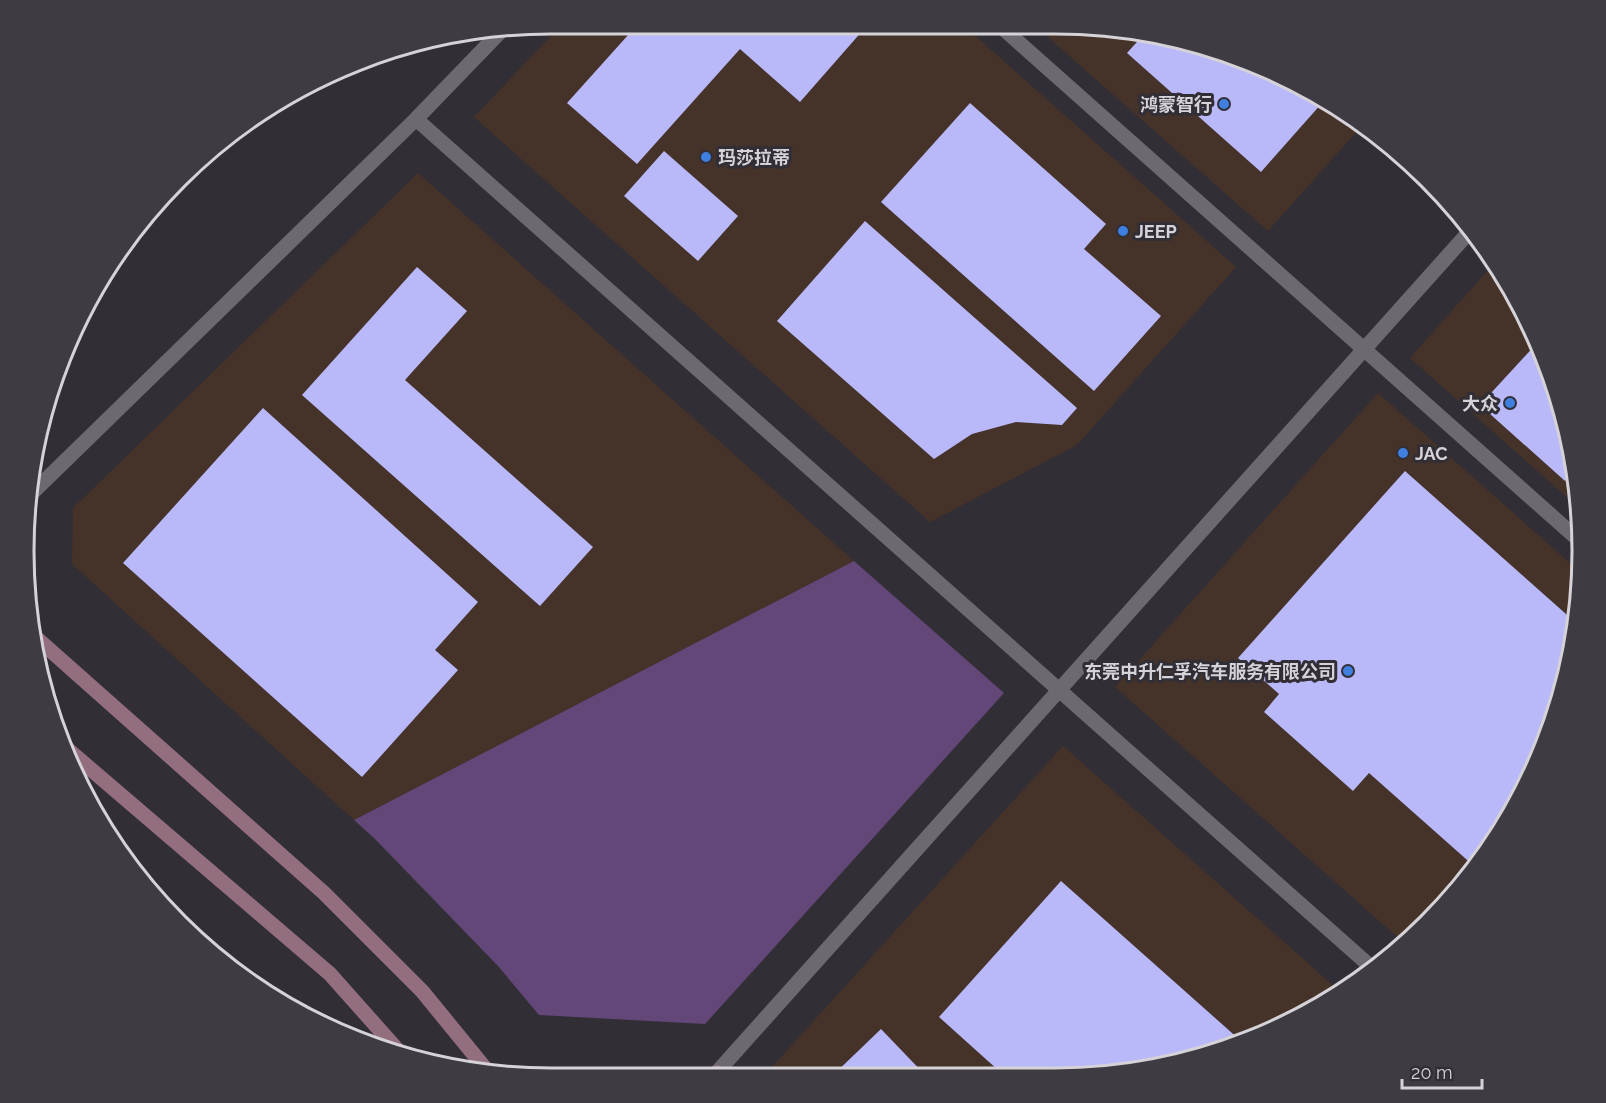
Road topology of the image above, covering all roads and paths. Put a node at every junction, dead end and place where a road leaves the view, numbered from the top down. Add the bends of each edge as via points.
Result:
1 (1009, 34) edge
2 (494, 38) edge
3 (416, 119) junction
4 (1465, 237) edge
5 (1364, 349) junction
6 (39, 486) edge
7 (1571, 533) edge
8 (43, 645) edge
9 (1060, 690) junction
10 (78, 759) edge
11 (1367, 963) edge
12 (391, 1043) edge
13 (484, 1064) edge
14 (721, 1068) edge

1 - 5 street
2 - 3 street
3 - 6 street
3 - 9 street
4 - 5 street
5 - 7 street
5 - 9 street
8 - 13 main road via 324,893 422,991
9 - 11 street
9 - 14 street
10 - 12 main road via 330,974

